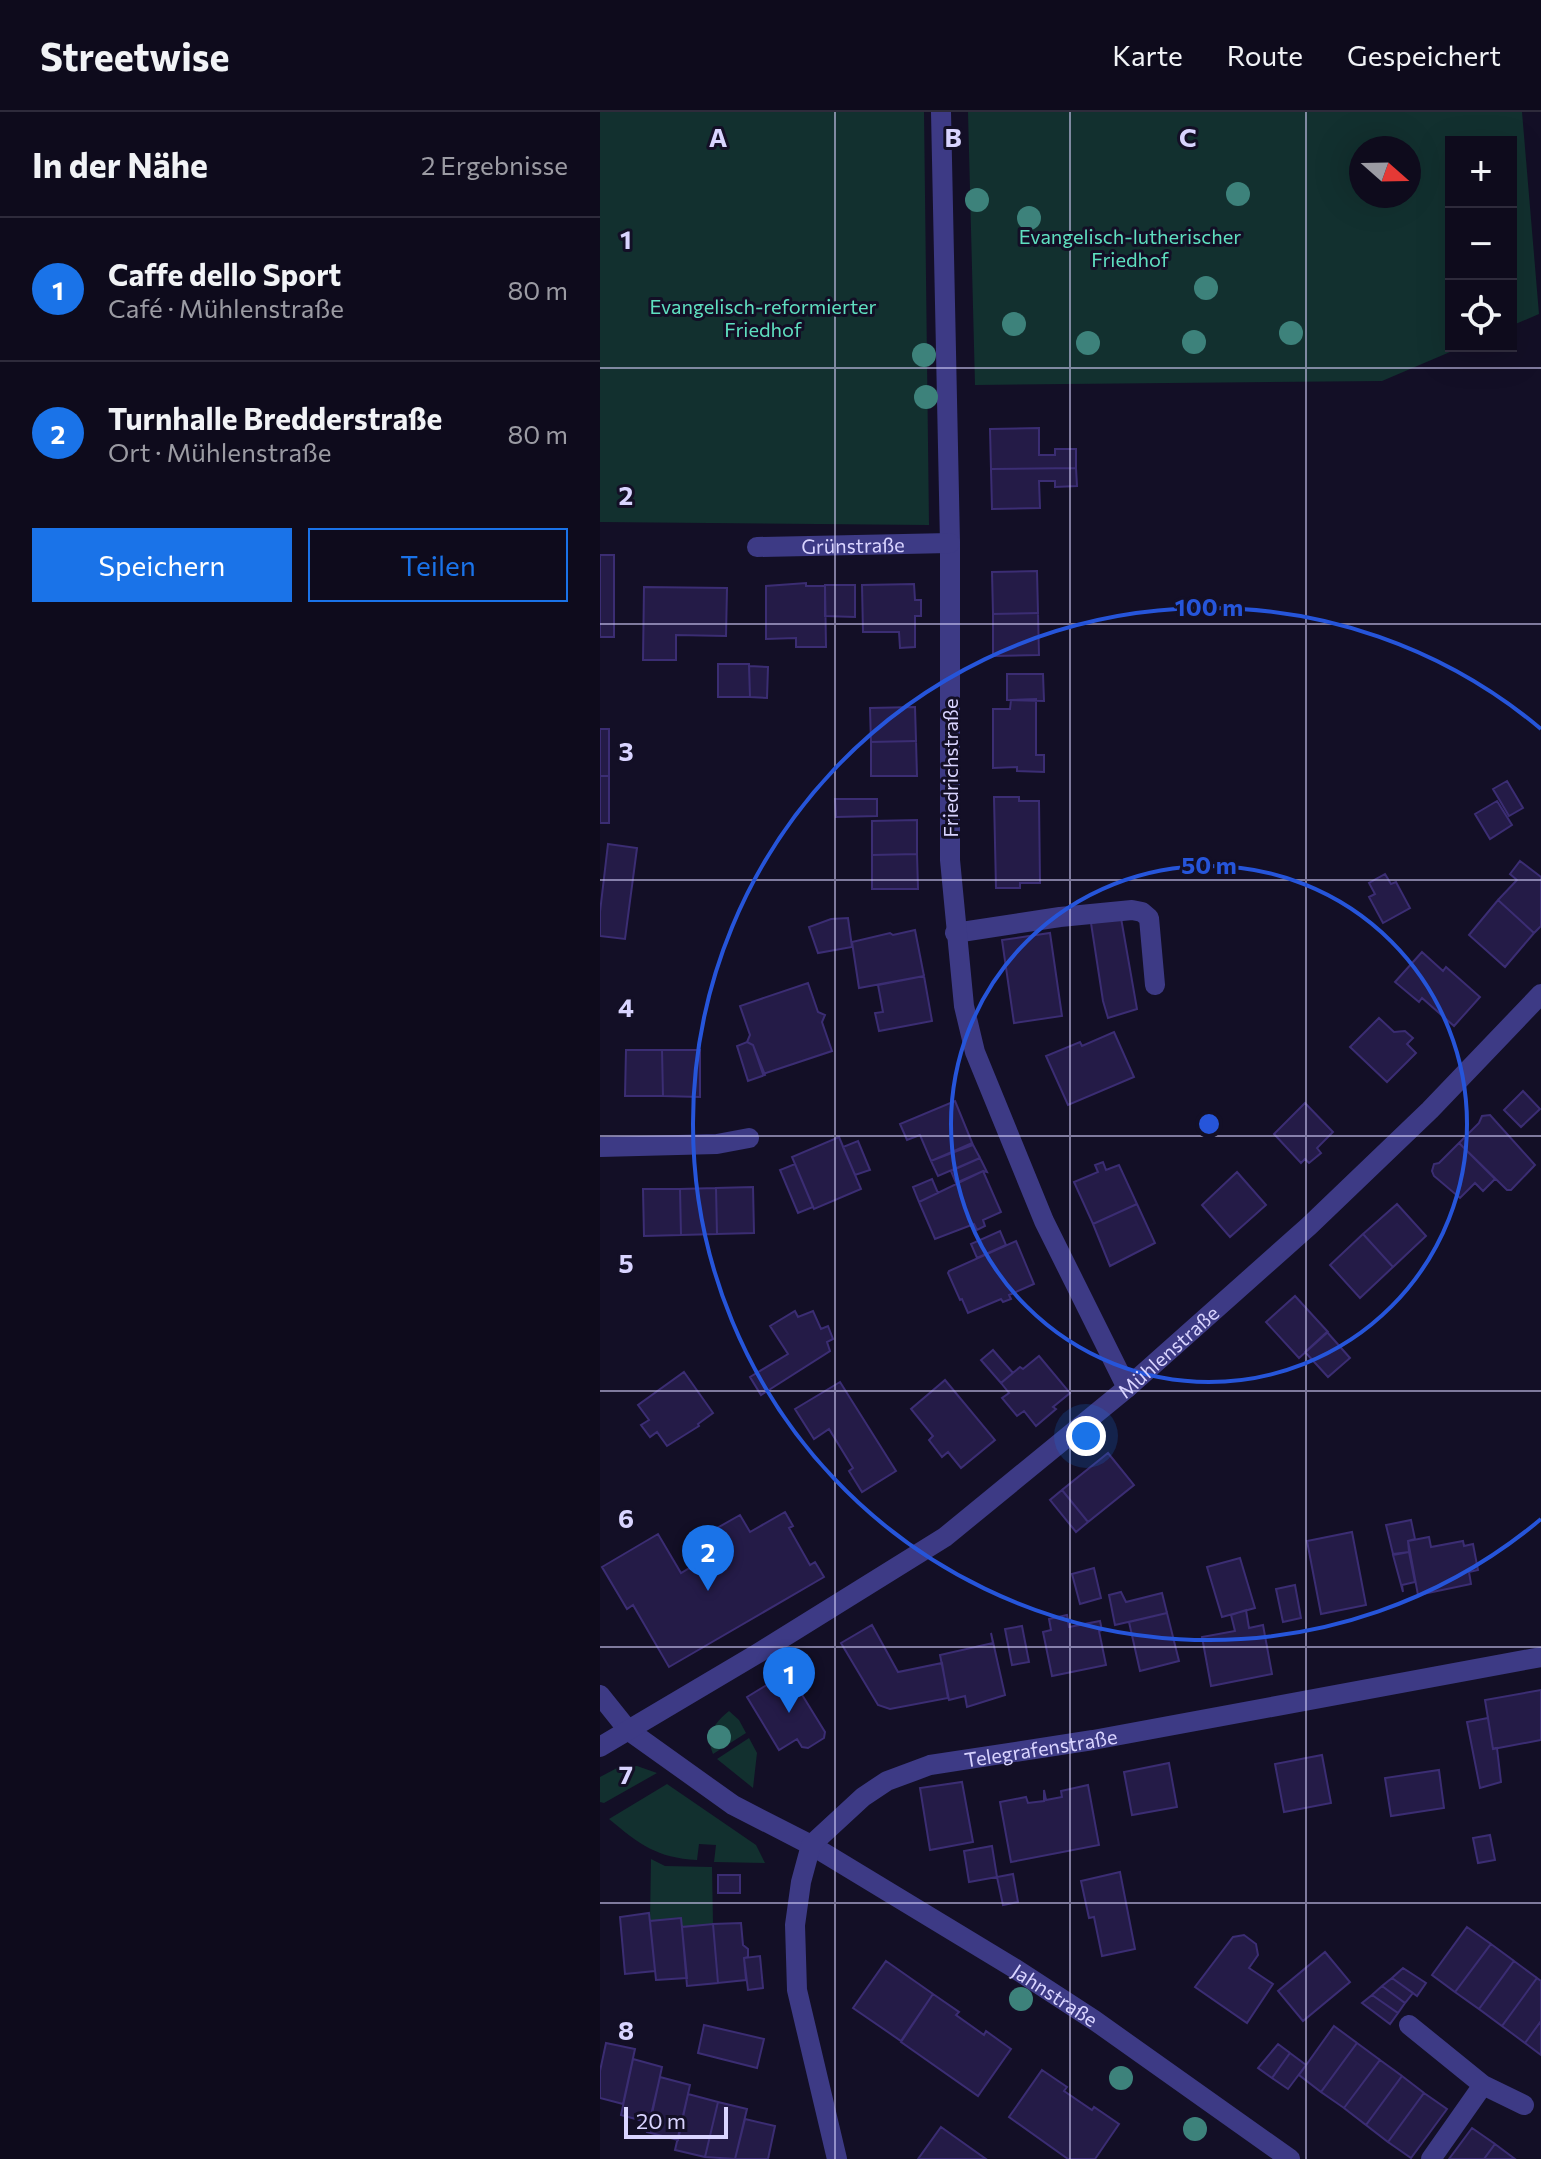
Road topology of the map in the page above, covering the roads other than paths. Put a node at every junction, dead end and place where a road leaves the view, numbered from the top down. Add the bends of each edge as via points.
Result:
1 (941, 112) edge
2 (950, 543) junction
3 (757, 547) dead end
4 (955, 933) junction
5 (1155, 985) dead end
6 (1541, 994) edge
7 (749, 1138) dead end
8 (600, 1147) edge
9 (1127, 1388) junction
10 (1541, 1657) edge
11 (600, 1695) edge
12 (628, 1730) junction
13 (600, 1747) edge
14 (811, 1845) junction
15 (1409, 2025) dead end
16 (1483, 2085) junction
17 (1524, 2105) dead end
18 (837, 2159) edge
19 (1290, 2159) edge
20 (1431, 2159) edge

1 - 2 street, Friedrichstraße
2 - 3 street, Grünstraße
2 - 4 street, Friedrichstraße via 950,860
4 - 5 street via 1060,917 1142,912 1149,918
4 - 9 street, Friedrichstraße via 975,1052 1044,1221
6 - 9 street, Mühlenstraße via 1320,1216
7 - 8 street via 717,1144
9 - 12 street, Mühlenstraße via 945,1537
10 - 14 street, Telegrafenstraße via 930,1765 887,1781 863,1797
11 - 12 street
12 - 13 street
12 - 14 street via 733,1805
14 - 18 street via 795,1925 797,1990
14 - 19 street, Jahnstraße via 1094,2020
15 - 16 street
16 - 17 street
16 - 20 street

